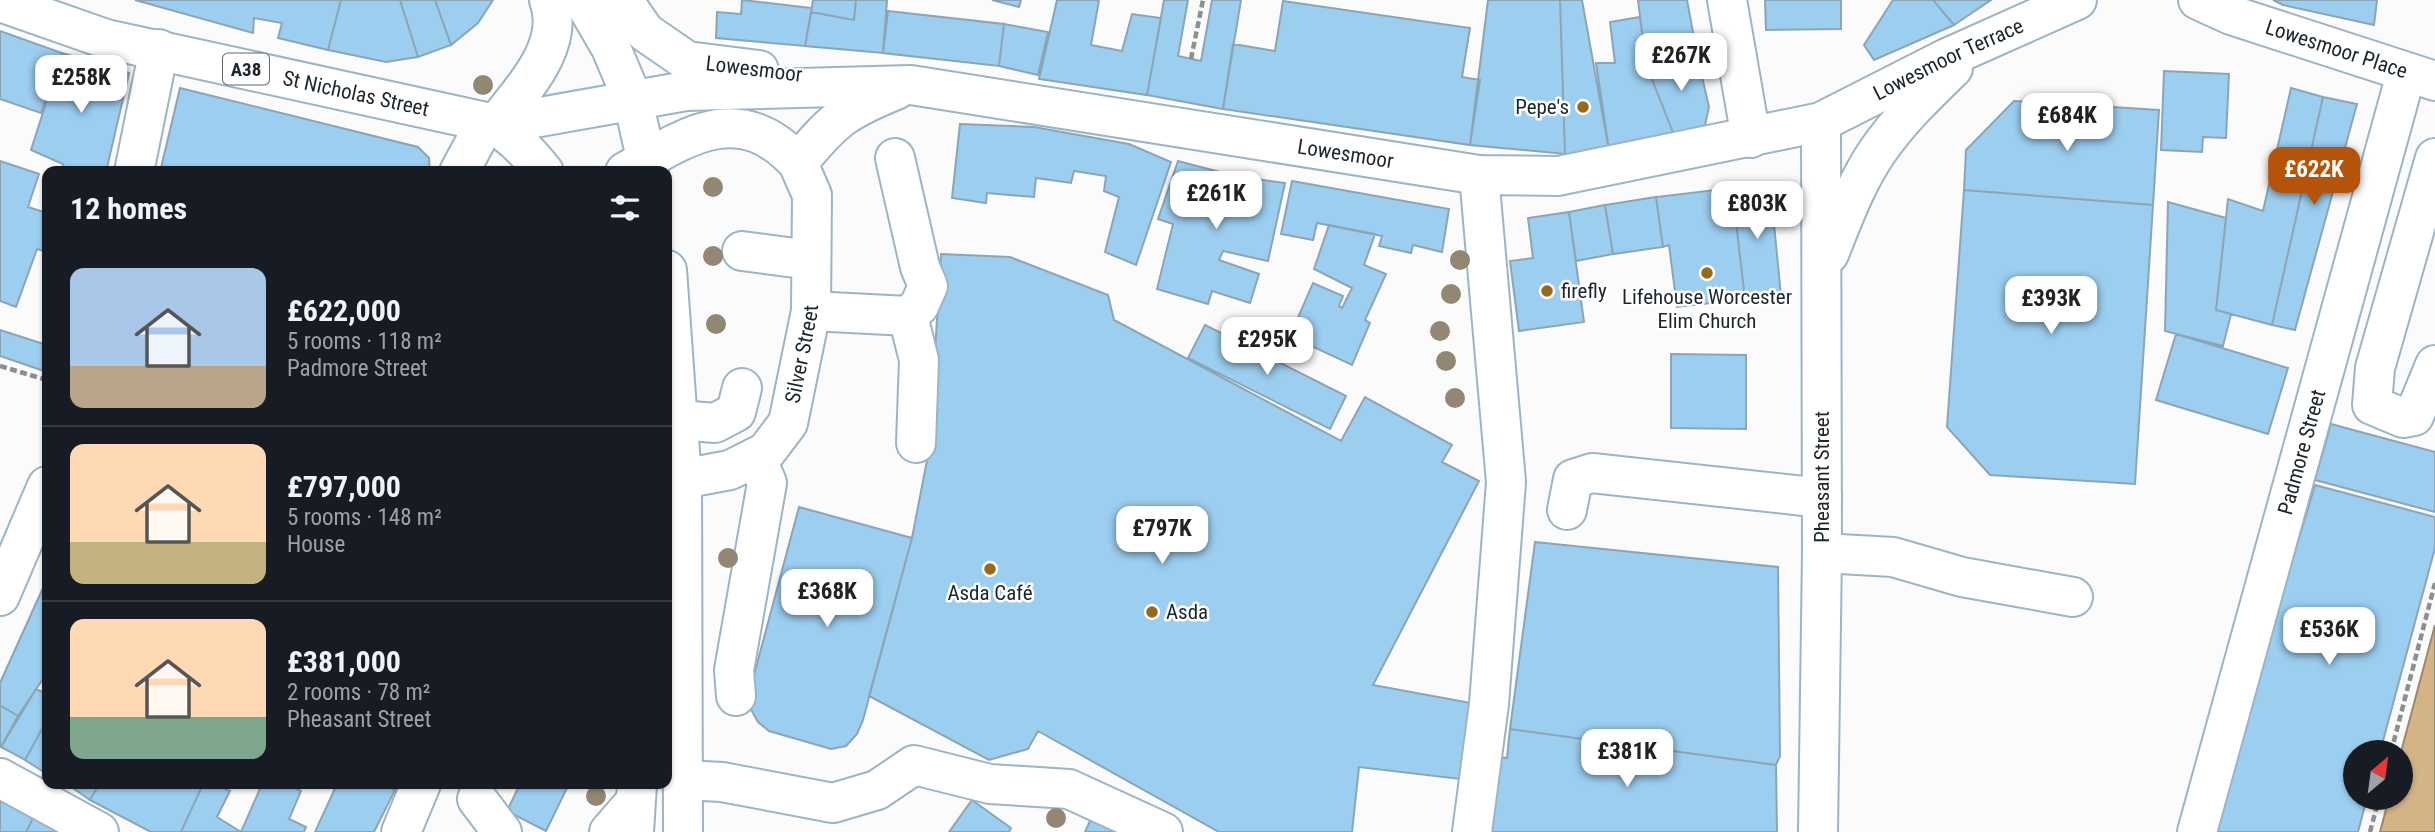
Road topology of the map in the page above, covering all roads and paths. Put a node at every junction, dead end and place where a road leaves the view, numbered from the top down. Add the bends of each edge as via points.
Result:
1 (549, 0) edge
2 (583, 0) edge
3 (623, 0) edge
4 (1203, 0) edge
5 (1727, 0) edge
6 (2077, 0) edge
7 (2198, 0) edge
8 (0, 2) edge
9 (1977, 45) junction
10 (159, 49) junction
11 (1191, 59) dead end
12 (2420, 77) edge
13 (869, 84) junction
14 (911, 85) junction
15 (633, 100) junction
16 (1821, 122) junction
17 (490, 124) junction
18 (1751, 138) junction
19 (2435, 158) edge
20 (895, 159) dead end
21 (798, 163) junction
22 (135, 166) edge
23 (463, 166) edge
24 (539, 166) edge
25 (640, 166) edge
26 (642, 166) edge
27 (1479, 175) junction
28 (742, 251) dead end
29 (810, 260) junction
30 (1821, 272) junction
31 (811, 311) junction
32 (908, 316) junction
33 (672, 327) edge
34 (2326, 355) junction
35 (2435, 365) edge
36 (0, 366) edge
37 (2375, 368) junction
38 (42, 379) edge
39 (742, 388) dead end
40 (680, 419) junction
41 (916, 443) dead end
42 (756, 457) junction
43 (682, 479) junction
44 (42, 498) edge
45 (1822, 498) junction
46 (1567, 510) dead end
47 (1822, 553) junction
48 (2435, 583) edge
49 (0, 596) edge
50 (2073, 597) dead end
51 (736, 696) dead end
52 (2394, 740) edge
53 (0, 778) edge
54 (684, 780) junction
55 (419, 789) edge
56 (477, 799) dead end
57 (635, 806) edge
58 (2376, 810) edge
59 (99, 832) edge
60 (401, 832) edge
61 (502, 832) edge
62 (609, 832) edge
63 (683, 832) edge
64 (1163, 832) edge
65 (1472, 832) edge
66 (1818, 832) edge
67 (2197, 832) edge
68 (2370, 832) edge

1 - 17 street via 551,36 540,66
2 - 15 street via 611,48
3 - 13 street, Lowesmoor via 645,32 687,61
4 - 11 path
5 - 18 street
6 - 9 street, Lowesmoor Terrace
7 - 12 street, Lowesmoor Place
8 - 10 street, St Nicholas Street / A38 via 106,38
9 - 16 street, Lowesmoor Terrace
9 - 30 street via 1910,110 1877,152 1851,197
10 - 17 street, St Nicholas Street / A38
10 - 22 street
12 - 34 street, Padmore Street
13 - 14 street, Lowesmoor
13 - 15 street, Lowesmoor via 686,91
14 - 21 street via 835,119
14 - 27 street, Lowesmoor
15 - 17 street, St Nicholas Street
15 - 25 street
16 - 18 street, Lowesmoor
16 - 30 street, Pheasant Street
17 - 23 street
17 - 24 street, A38
18 - 27 street, Lowesmoor via 1558,176
19 - 37 street
20 - 32 street via 928,286 919,306
21 - 26 street, Silver Street via 768,137 739,127 687,137
21 - 29 street, Silver Street via 812,195
27 - 65 street via 1506,482 1489,704
28 - 29 street
29 - 31 street, Silver Street
30 - 45 street, Pheasant Street
31 - 32 street
31 - 42 street, Silver Street via 788,423 766,452
32 - 41 street via 919,360
33 - 40 street
34 - 37 street
34 - 67 street, Padmore Street
35 - 37 street via 2414,416 2403,418 2372,405
36 - 38 path
39 - 40 street via 736,412 715,422
40 - 43 street
42 - 43 street, Silver Street via 730,470
42 - 51 street via 767,482 734,670
43 - 54 street
44 - 49 street
45 - 46 street via 1592,473 1573,479
45 - 47 street, Pheasant Street
47 - 50 street via 1895,541 1962,577
47 - 66 street, Pheasant Street
48 - 52 path
53 - 59 street
54 - 63 street
54 - 64 street via 722,782 833,803 877,790 914,765 990,784 1069,789
55 - 60 street
56 - 61 street
57 - 62 street
58 - 68 path

